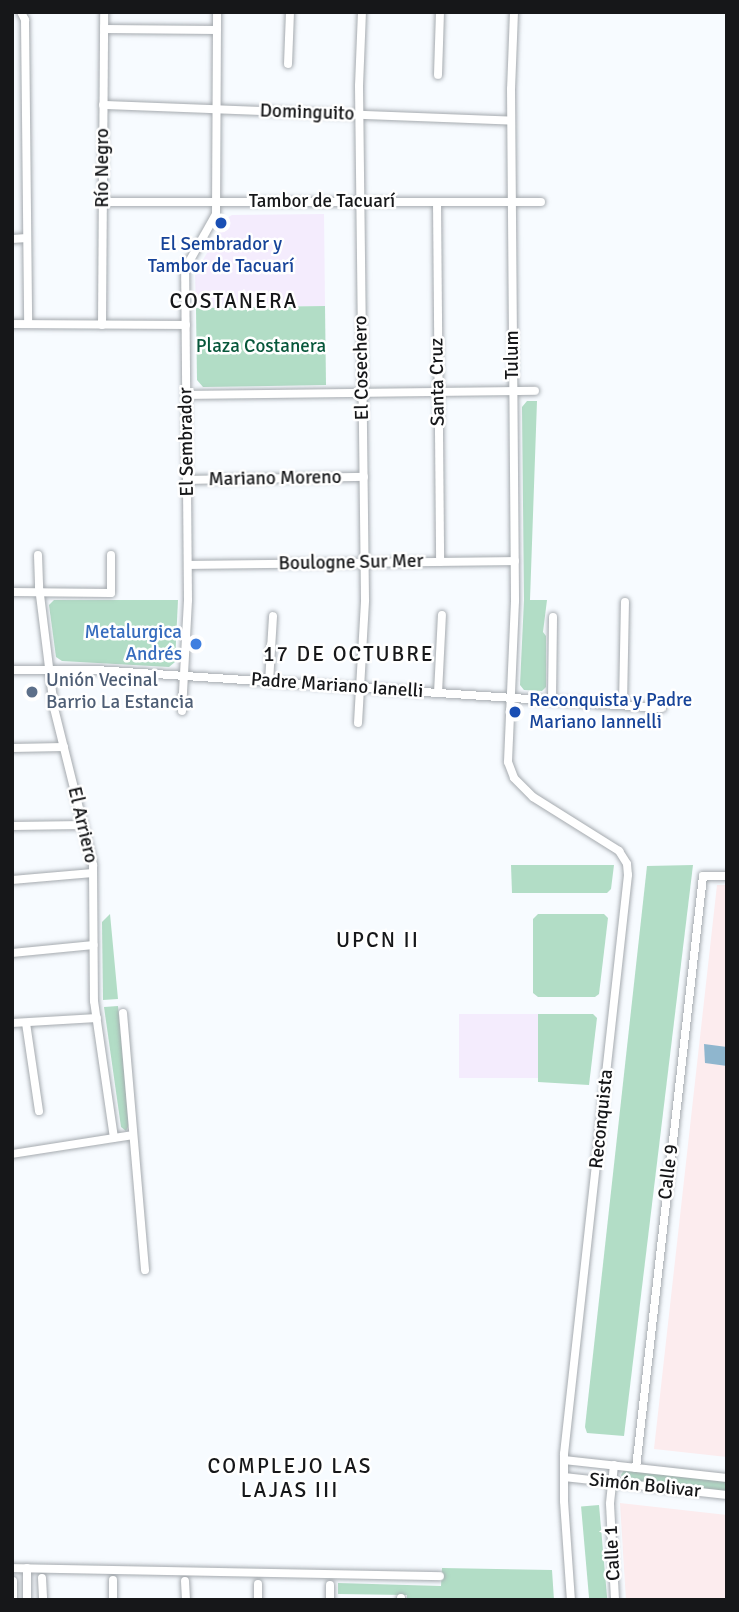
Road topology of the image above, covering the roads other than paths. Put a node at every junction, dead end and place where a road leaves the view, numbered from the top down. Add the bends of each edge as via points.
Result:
1 (20, 12) edge
2 (104, 12) edge
3 (217, 12) edge
4 (290, 12) edge
5 (362, 12) edge
6 (440, 12) edge
7 (514, 12) edge
8 (104, 29) junction
9 (217, 30) junction
10 (288, 64) dead end
11 (438, 75) dead end
12 (103, 105) junction
13 (217, 109) junction
14 (360, 115) junction
15 (511, 121) junction
16 (103, 202) junction
17 (216, 202) junction
18 (361, 202) junction
19 (437, 202) junction
20 (512, 202) junction
21 (541, 202) dead end
22 (27, 238) junction
23 (12, 239) edge
24 (12, 324) edge
25 (28, 324) junction
26 (102, 325) junction
27 (186, 325) junction
28 (513, 391) junction
29 (535, 391) dead end
30 (438, 392) junction
31 (363, 393) junction
32 (186, 395) junction
33 (363, 477) junction
34 (187, 480) junction
35 (38, 555) dead end
36 (111, 555) dead end
37 (515, 561) junction
38 (440, 562) junction
39 (364, 563) junction
40 (188, 565) junction
41 (12, 592) edge
42 (39, 592) junction
43 (625, 601) dead end
44 (442, 615) dead end
45 (273, 616) dead end
46 (553, 617) dead end
47 (12, 670) edge
48 (49, 670) junction
49 (184, 676) junction
50 (269, 682) junction
51 (360, 687) junction
52 (438, 692) junction
53 (510, 697) junction
54 (552, 700) junction
55 (623, 705) junction
56 (662, 708) dead end
57 (182, 711) dead end
58 (358, 723) dead end
59 (64, 747) junction
60 (12, 748) edge
61 (83, 825) junction
62 (12, 826) edge
63 (93, 873) junction
64 (727, 876) edge
65 (12, 880) edge
66 (94, 945) junction
67 (12, 953) edge
68 (123, 1013) dead end
69 (97, 1018) junction
70 (12, 1023) edge
71 (26, 1023) junction
72 (39, 1111) dead end
73 (133, 1135) junction
74 (114, 1138) junction
75 (12, 1154) edge
76 (145, 1270) dead end
77 (564, 1460) junction
78 (614, 1465) junction
79 (636, 1468) junction
80 (564, 1477) junction
81 (727, 1478) edge
82 (612, 1482) junction
83 (727, 1495) edge
84 (12, 1568) edge
85 (27, 1568) junction
86 (440, 1576) dead end
87 (42, 1578) dead end
88 (113, 1580) dead end
89 (13, 1581) edge
90 (186, 1581) dead end
91 (258, 1584) dead end
92 (330, 1585) dead end
93 (13, 1600) edge
94 (27, 1600) edge
95 (43, 1600) edge
96 (113, 1600) edge
97 (186, 1600) edge
98 (258, 1600) edge
99 (330, 1600) edge
100 (571, 1600) edge
101 (615, 1600) edge

1 - 22 street via 25,20
2 - 8 street, Río Negro
3 - 9 street, El Sembrador
4 - 10 street
5 - 14 street, El Cosechero
6 - 11 street
7 - 15 street, Tulum
8 - 9 street
8 - 12 street, Río Negro
9 - 13 street, El Sembrador
12 - 13 street, Dominguito
12 - 16 street, Río Negro
13 - 14 street, Dominguito
13 - 17 street, El Sembrador
14 - 15 street, Dominguito
14 - 18 street, El Cosechero
15 - 20 street, Tulum
16 - 17 street, Tambor de Tacuarí
16 - 26 street, Río Negro
17 - 18 street, Tambor de Tacuarí
17 - 27 street, El Sembrador via 216,215 185,269
18 - 19 street, Tambor de Tacuarí
18 - 31 street, El Cosechero
19 - 20 street, Tambor de Tacuarí
19 - 30 street, Santa Cruz
20 - 21 street, Tambor de Tacuarí
20 - 28 street, Tulum
22 - 23 street
22 - 25 street
24 - 25 street
25 - 26 street
26 - 27 street
27 - 32 street, El Sembrador
28 - 29 street
28 - 30 street
28 - 37 street, Tulum
30 - 31 street
30 - 38 street, Santa Cruz
31 - 32 street
31 - 33 street, El Cosechero
32 - 34 street, El Sembrador
33 - 34 street, Mariano Moreno
33 - 39 street, El Cosechero
34 - 40 street, El Sembrador
35 - 42 street, El Arriero
36 - 42 street via 111,593
37 - 38 street, Boulogne Sur Mer
37 - 53 street, Tulum
38 - 39 street, Boulogne Sur Mer
39 - 40 street, Boulogne Sur Mer
39 - 51 street, El Cosechero
40 - 49 street, El Sembrador
41 - 42 street
42 - 48 street, El Arriero
43 - 55 street
44 - 52 street
45 - 50 street
46 - 54 street
47 - 48 street, Padre Mariano Ianelli
48 - 49 street, Padre Mariano Ianelli
48 - 59 street, El Arriero
49 - 50 street, Padre Mariano Ianelli
49 - 57 street, El Sembrador
50 - 51 street, Padre Mariano Ianelli
51 - 52 street, Padre Mariano Ianelli
51 - 58 street, El Cosechero
52 - 53 street, Padre Mariano Ianelli
53 - 54 street, Padre Mariano Ianelli
53 - 77 street, Reconquista via 508,762 514,778 533,797 614,846 628,875
54 - 55 street, Padre Mariano Ianelli
55 - 56 street, Padre Mariano Ianelli
59 - 60 street
59 - 61 street, El Arriero
61 - 62 street
61 - 63 street, El Arriero
63 - 65 street
63 - 66 street, El Arriero
64 - 79 street, Calle 9 via 703,876
66 - 67 street
66 - 69 street, El Arriero
68 - 73 street
69 - 71 street
69 - 74 street, El Arriero
70 - 71 street
71 - 72 street
73 - 74 street
73 - 76 street
74 - 75 street
77 - 78 street, Simón Bolivar
77 - 80 street, Reconquista
78 - 79 street, Simón Bolivar
78 - 82 street, Calle 1
79 - 81 street, Simón Bolivar
80 - 82 street, Simón Bolivar
80 - 100 street, Reconquista
82 - 83 street, Simón Bolivar
82 - 101 street, Calle 1
84 - 85 street
85 - 86 street
85 - 94 street
87 - 95 street
88 - 96 street
89 - 93 street
90 - 97 street
91 - 98 street
92 - 99 street

